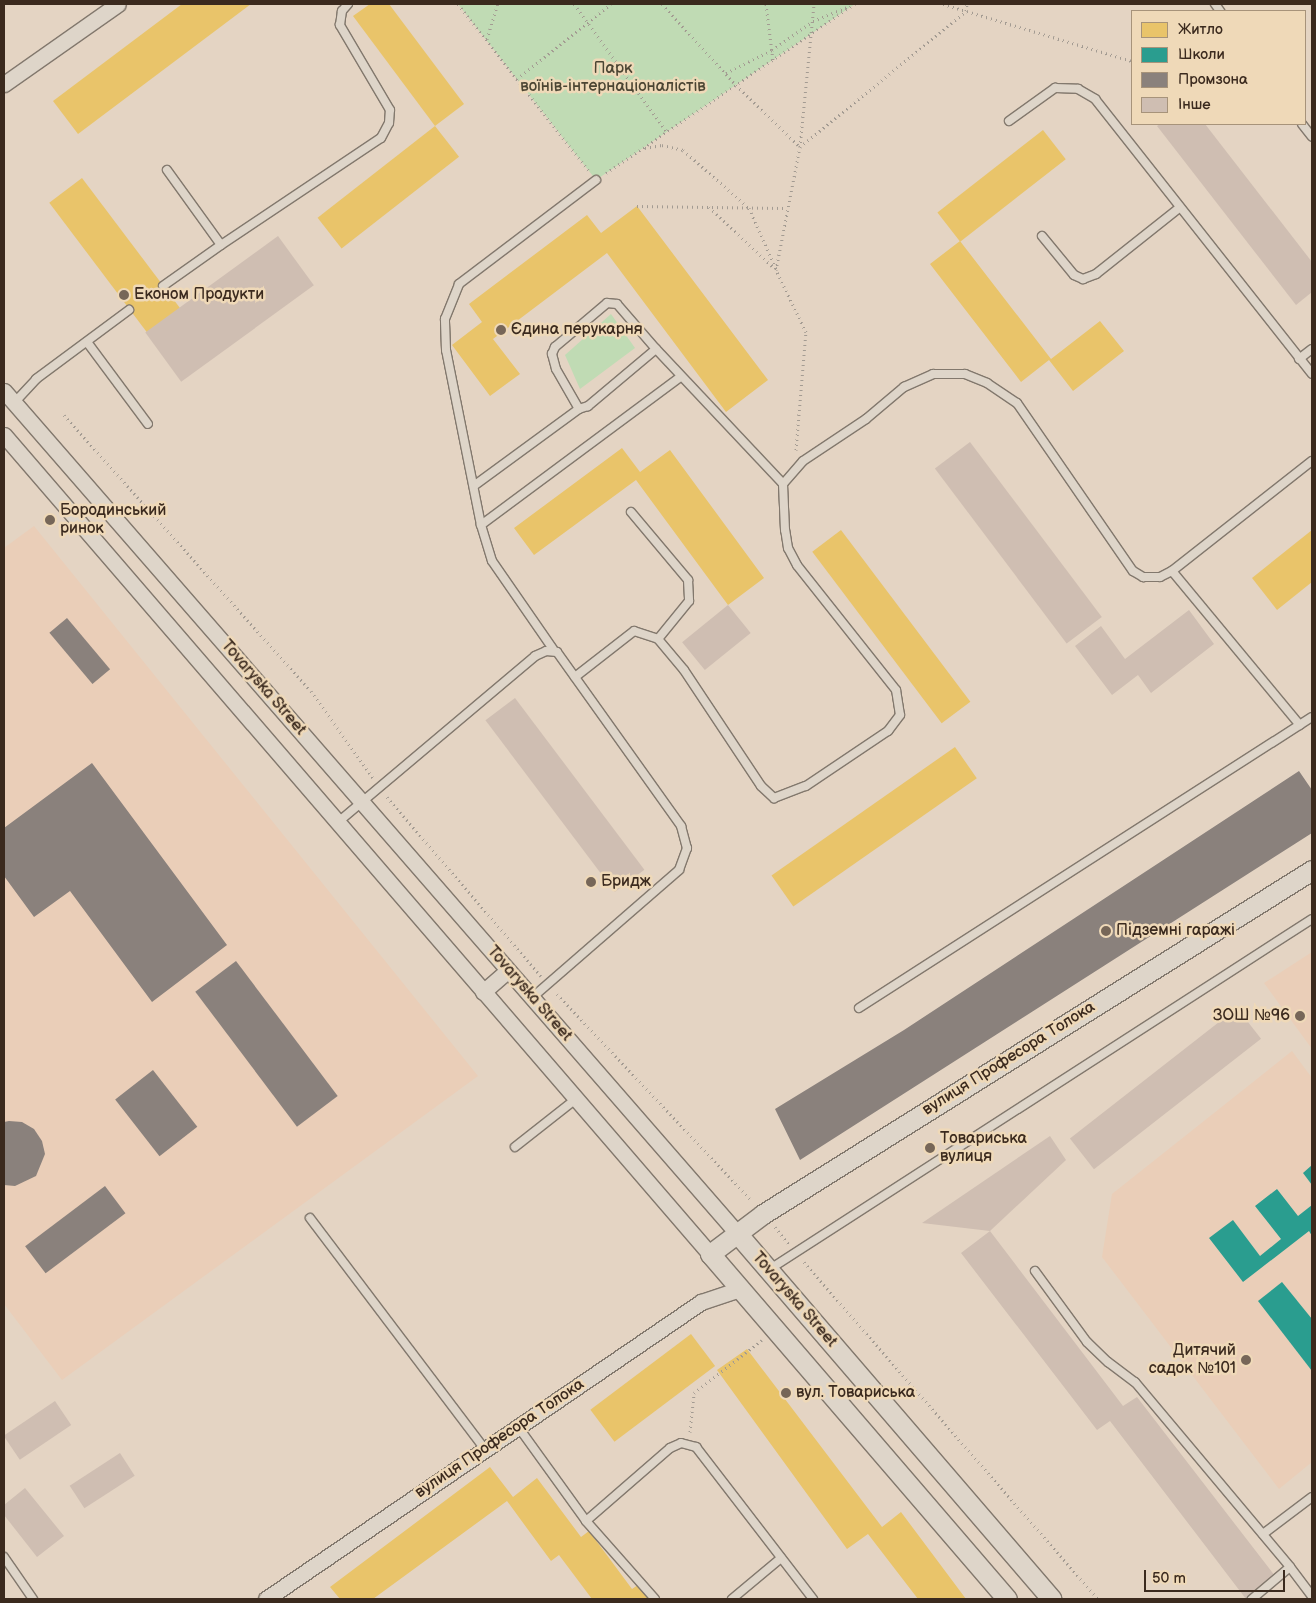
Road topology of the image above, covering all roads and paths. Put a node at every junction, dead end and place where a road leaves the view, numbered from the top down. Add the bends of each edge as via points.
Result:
1 (118, 4) edge
2 (348, 4) edge
3 (458, 4) edge
4 (498, 4) edge
5 (574, 4) edge
6 (611, 4) edge
7 (662, 4) edge
8 (766, 4) edge
9 (814, 4) edge
10 (851, 4) edge
11 (855, 4) edge
12 (943, 4) edge
13 (967, 4) edge
14 (966, 11) junction
15 (813, 21) junction
16 (586, 24) junction
17 (811, 34) junction
18 (486, 40) junction
19 (772, 50) junction
20 (773, 60) junction
21 (1131, 61) edge
22 (726, 73) junction
23 (517, 79) junction
24 (4, 84) edge
25 (736, 85) junction
26 (1009, 121) dead end
27 (1303, 125) edge
28 (667, 132) junction
29 (1312, 137) edge
30 (800, 147) junction
31 (642, 149) junction
32 (167, 170) dead end
33 (596, 180) junction
34 (637, 206) dead end
35 (708, 207) junction
36 (749, 208) junction
37 (786, 208) junction
38 (1179, 208) junction
39 (1042, 236) dead end
40 (222, 244) junction
41 (776, 270) junction
42 (163, 286) dead end
43 (129, 310) dead end
44 (87, 342) junction
45 (656, 349) junction
46 (1312, 349) edge
47 (1298, 359) junction
48 (1312, 374) edge
49 (680, 377) junction
50 (4, 391) edge
51 (14, 404) junction
52 (579, 409) junction
53 (64, 415) dead end
54 (148, 424) dead end
55 (4, 435) edge
56 (1312, 460) edge
57 (794, 469) junction
58 (783, 484) junction
59 (476, 485) junction
60 (631, 512) dead end
61 (481, 525) junction
62 (1172, 571) junction
63 (658, 639) junction
64 (553, 649) junction
65 (575, 677) junction
66 (1312, 717) edge
67 (1300, 725) junction
68 (380, 788) junction
69 (362, 802) junction
70 (338, 823) junction
71 (1312, 870) edge
72 (1312, 919) edge
73 (508, 970) junction
74 (547, 983) junction
75 (484, 992) junction
76 (532, 998) junction
77 (859, 1008) dead end
78 (577, 1098) junction
79 (515, 1147) dead end
80 (763, 1214) junction
81 (310, 1218) dead end
82 (736, 1232) junction
83 (797, 1253) junction
84 (710, 1254) junction
85 (768, 1270) junction
86 (1035, 1271) dead end
87 (740, 1289) junction
88 (775, 1329) junction
89 (519, 1428) junction
90 (688, 1443) junction
91 (484, 1448) junction
92 (1312, 1497) edge
93 (586, 1521) junction
94 (1263, 1534) junction
95 (4, 1557) edge
96 (781, 1558) junction
97 (1290, 1568) junction
98 (1312, 1596) edge
99 (34, 1599) edge
100 (266, 1599) edge
101 (655, 1599) edge
102 (732, 1599) edge
103 (813, 1599) edge
104 (1007, 1599) edge
105 (1052, 1599) edge
106 (1098, 1599) edge
107 (1252, 1599) edge

1 - 24 street
2 - 40 lane via 342,11 340,25 386,102 390,116 386,133
3 - 18 path
4 - 18 path
5 - 16 path
6 - 16 path
7 - 22 path
8 - 19 path
9 - 15 path
10 - 11 path
11 - 15 path
11 - 17 path
12 - 14 path
13 - 14 path
14 - 21 path
14 - 30 path
15 - 17 path
15 - 19 path
16 - 23 path
16 - 28 path
17 - 20 path
17 - 30 path
18 - 23 path
19 - 20 path
19 - 22 path
20 - 25 path
22 - 25 path
23 - 33 path
25 - 28 path
25 - 30 path
26 - 38 lane via 1055,88 1078,89 1095,99
27 - 29 lane
28 - 31 path
30 - 37 path
31 - 33 path
31 - 36 path via 662,145 684,150
32 - 40 lane
33 - 59 lane via 459,284 452,295 446,319 446,350
34 - 35 path
35 - 36 path
35 - 41 path
36 - 37 path
36 - 41 path
37 - 41 path
38 - 39 lane via 1096,274 1083,279 1074,275
38 - 47 lane
40 - 42 lane
41 - 57 path via 806,332
43 - 44 lane
44 - 51 lane via 36,380
44 - 54 lane
45 - 49 lane
45 - 52 lane via 588,406
45 - 52 lane via 622,307 607,303 555,347 552,354 556,369
46 - 47 lane
47 - 48 lane
49 - 58 lane
49 - 61 lane
50 - 51 street, Tovaryska Street
51 - 69 street, Tovaryska Street
52 - 59 lane
53 - 68 path via 311,691
55 - 70 street, Tovaryska Street
56 - 62 lane
57 - 58 lane
57 - 62 lane via 866,419 904,387 933,374 965,374 1004,393 1027,415 1133,571 1150,578
58 - 63 lane via 788,548 796,566 896,690 900,715 896,724 806,786 774,798 761,786 684,670
59 - 61 lane
60 - 63 lane via 688,580 689,601
61 - 64 lane via 492,561
62 - 67 lane
63 - 65 lane via 634,631
64 - 65 lane
64 - 68 lane via 535,656
65 - 74 lane via 681,826 687,848 679,870
66 - 67 lane
67 - 77 lane
68 - 69 lane
68 - 74 path
69 - 70 lane
69 - 73 street, Tovaryska Street
70 - 75 street, Tovaryska Street
71 - 80 street, вулиця Професора Толока
72 - 83 lane
73 - 75 street
73 - 76 street, Tovaryska Street
74 - 76 lane
74 - 80 path
75 - 78 street, Tovaryska Street
76 - 82 street, Tovaryska Street
78 - 79 lane
78 - 84 street, Tovaryska Street
80 - 82 street, вулиця Професора Толока
80 - 83 path
81 - 91 lane
82 - 84 street, вулиця Професора Толока
82 - 85 street, Tovaryska Street
83 - 85 lane
83 - 106 path
84 - 87 street, Tovaryska Street
85 - 105 street, Tovaryska Street
86 - 94 lane via 1087,1342 1134,1382
87 - 88 street, Tovaryska Street
87 - 89 street, вулиця Професора Толока via 701,1302
88 - 90 path via 694,1393
88 - 104 street, Tovaryska Street
89 - 91 street, вулиця Професора Толока
89 - 93 lane
90 - 93 lane via 670,1448
90 - 96 lane via 706,1458
91 - 100 street, вулиця Професора Толока
92 - 94 lane
93 - 101 lane
94 - 97 lane
95 - 99 lane
96 - 102 lane
96 - 103 lane
97 - 98 lane
97 - 107 lane

